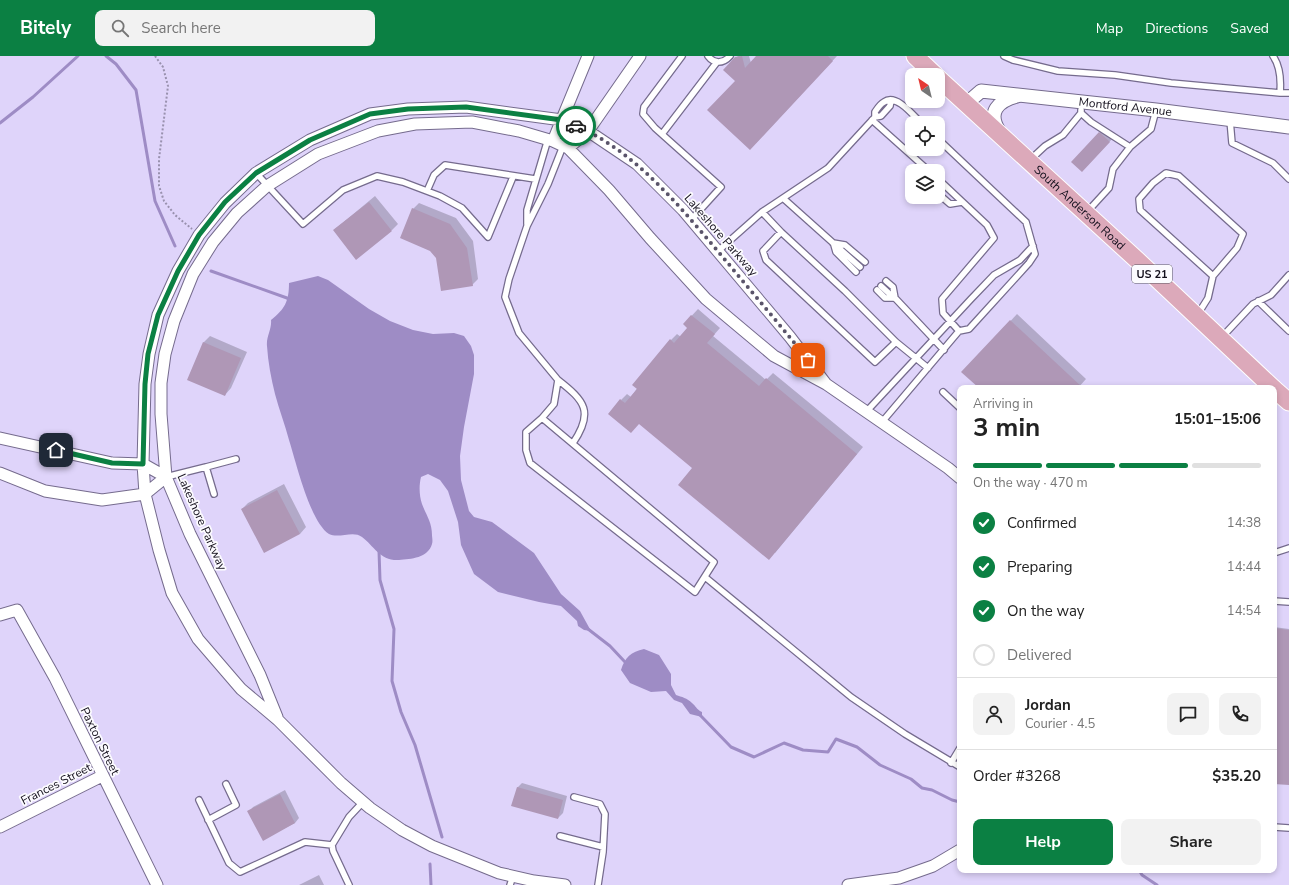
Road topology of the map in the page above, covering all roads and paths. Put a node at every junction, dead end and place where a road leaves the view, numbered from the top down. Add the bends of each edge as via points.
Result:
1 (155, 56) edge
2 (588, 56) edge
3 (640, 56) edge
4 (682, 56) edge
5 (708, 56) edge
6 (730, 56) edge
7 (915, 56) edge
8 (1004, 56) edge
9 (1273, 56) edge
10 (717, 62) junction
11 (928, 68) edge
12 (945, 84) edge
13 (1280, 93) junction
14 (1289, 93) edge
15 (1018, 95) junction
16 (966, 104) junction
17 (1081, 107) junction
18 (1156, 110) junction
19 (914, 116) edge
20 (874, 118) junction
21 (562, 120) junction
22 (1230, 120) junction
23 (1289, 127) edge
24 (588, 131) junction
25 (998, 133) junction
26 (662, 134) junction
27 (550, 140) junction
28 (945, 146) edge
29 (566, 147) junction
30 (1130, 147) junction
31 (917, 160) junction
32 (1029, 161) junction
33 (918, 164) edge
34 (921, 164) edge
35 (256, 173) junction
36 (513, 177) junction
37 (535, 179) junction
38 (1289, 179) edge
39 (267, 186) junction
40 (945, 186) edge
41 (427, 191) junction
42 (784, 199) junction
43 (945, 200) edge
44 (962, 202) junction
45 (762, 212) junction
46 (1086, 214) junction
47 (691, 220) junction
48 (527, 226) junction
49 (781, 232) junction
50 (199, 235) junction
51 (833, 243) junction
52 (1033, 246) junction
53 (718, 251) junction
54 (864, 262) dead end
55 (858, 269) dead end
56 (1289, 275) edge
57 (1213, 276) junction
58 (886, 281) dead end
59 (879, 288) dead end
60 (895, 298) junction
61 (1258, 301) junction
62 (1196, 316) junction
63 (950, 321) junction
64 (959, 331) junction
65 (1289, 331) edge
66 (1220, 339) junction
67 (933, 340) junction
68 (896, 342) junction
69 (944, 350) junction
70 (916, 357) junction
71 (928, 368) junction
72 (558, 380) junction
73 (826, 384) junction
74 (1271, 385) edge
75 (1277, 391) edge
76 (943, 392) dead end
77 (1289, 402) edge
78 (957, 405) edge
79 (866, 412) junction
80 (542, 418) junction
81 (882, 422) junction
82 (0, 438) edge
83 (573, 443) junction
84 (236, 459) dead end
85 (143, 464) junction
86 (206, 467) junction
87 (0, 473) edge
88 (957, 476) edge
89 (166, 477) junction
90 (145, 494) junction
91 (214, 494) dead end
92 (1289, 548) edge
93 (1277, 552) edge
94 (705, 577) junction
95 (1277, 601) edge
96 (1289, 602) edge
97 (0, 615) edge
98 (278, 720) junction
99 (957, 753) edge
100 (951, 763) junction
101 (957, 766) edge
102 (102, 776) junction
103 (226, 784) dead end
104 (574, 797) dead end
105 (199, 800) dead end
106 (363, 802) junction
107 (208, 820) junction
108 (0, 827) edge
109 (1277, 827) edge
110 (1289, 828) edge
111 (560, 836) dead end
112 (332, 845) junction
113 (603, 847) junction
114 (957, 852) edge
115 (511, 880) edge
116 (156, 885) edge
117 (349, 885) edge
118 (565, 885) edge
119 (598, 885) edge
120 (848, 885) edge

1 - 50 path via 162,67 168,86 159,159 159,186 164,201 175,215
2 - 21 street
3 - 24 street
4 - 26 lane via 644,107 643,114
5 - 10 lane
6 - 10 lane via 724,61
7 - 11 main road
8 - 13 lane via 1058,71
9 - 13 lane via 1278,63
10 - 26 lane
12 - 16 main road, South Anderson Road / US 21
13 - 14 lane
15 - 16 street, Montford Avenue via 981,91
15 - 17 street, Montford Avenue
15 - 25 street via 998,104 994,117
16 - 25 main road, South Anderson Road / US 21
17 - 18 street, Montford Avenue
17 - 30 lane via 1091,122
17 - 32 lane via 1063,135 1045,146
18 - 22 street, Montford Avenue
18 - 30 lane via 1151,129
19 - 20 lane via 898,101 891,100 884,101 875,112
20 - 31 lane
20 - 42 lane via 828,168
21 - 24 street, Lakeshore Parkway
21 - 27 street
21 - 35 street, Lakeshore Parkway via 466,107 408,109 370,114 310,140
22 - 23 street, Montford Avenue
22 - 38 lane via 1232,143 1273,163
24 - 29 street
24 - 47 street, Lakeshore Parkway via 637,164
25 - 32 main road, South Anderson Road / US 21
26 - 47 lane via 721,187
27 - 29 street, Lakeshore Parkway
27 - 37 lane
27 - 39 street, Lakeshore Parkway via 519,130 472,122 415,124 378,131 318,154
28 - 52 lane via 1026,222
29 - 48 lane
29 - 73 street, Lakeshore Parkway via 609,190 706,299 774,356
30 - 46 lane via 1113,169 1109,188
31 - 33 lane
31 - 34 lane
32 - 46 main road, South Anderson Road / US 21
35 - 39 lane
35 - 50 street, Lakeshore Parkway via 225,202
36 - 37 lane
36 - 41 lane via 445,165 434,175
36 - 41 lane via 488,237 462,208
37 - 48 lane via 527,210
39 - 41 lane via 303,224 344,190 377,176
39 - 89 street, Lakeshore Parkway via 237,214 213,242 193,274 174,321 161,383
40 - 44 lane
42 - 45 lane
42 - 51 lane
43 - 44 lane via 950,204
44 - 63 lane via 987,225 994,238 942,299 943,313
45 - 49 lane
45 - 53 lane
46 - 62 main road, South Anderson Road / US 21
47 - 53 street, Lakeshore Parkway
48 - 72 lane via 505,297 519,333
49 - 68 lane
49 - 68 lane via 764,251 766,260 875,362
50 - 85 street, Lakeshore Parkway via 178,271 158,315 150,347 145,384
51 - 54 lane via 845,245
51 - 55 lane
52 - 63 lane via 1020,260 994,275
52 - 64 lane via 1035,254 1029,263 969,329
53 - 73 street, Lakeshore Parkway
56 - 61 lane via 1271,295
57 - 57 lane via 1140,210 1139,199 1166,173 1179,176 1243,234 1237,248
57 - 62 lane via 1208,298
58 - 60 lane via 893,287
59 - 60 lane via 885,298
60 - 67 lane
61 - 65 lane
61 - 66 lane
62 - 66 main road, South Anderson Road / US 21
63 - 64 lane
63 - 67 lane
64 - 69 lane
66 - 74 main road, South Anderson Road / US 21
67 - 69 lane
67 - 70 lane
68 - 70 lane
69 - 71 lane
70 - 71 lane
70 - 79 lane
71 - 81 lane
72 - 80 lane via 554,404
72 - 83 lane via 575,393 583,404 585,418 581,432
73 - 79 street, Lakeshore Parkway
75 - 77 main road, South Anderson Road / US 21
76 - 78 lane
79 - 81 street, Lakeshore Parkway
80 - 83 lane
80 - 94 lane via 526,432 526,450 530,463 695,592
81 - 88 street, Lakeshore Parkway
82 - 85 street via 112,463
83 - 94 lane via 714,562
84 - 86 lane
85 - 89 street
85 - 90 street, Lakeshore Parkway
86 - 89 lane
86 - 91 lane
87 - 90 street via 45,491 102,500
89 - 90 street
89 - 98 street, Lakeshore Parkway via 190,534 260,675
90 - 98 street, Lakeshore Parkway via 172,593 198,639 241,689
92 - 93 lane
94 - 100 lane via 851,697
95 - 96 lane
97 - 102 street, Paxton Street via 17,610 55,678
98 - 106 street, Lakeshore Parkway
99 - 100 lane
100 - 101 lane
102 - 108 street, Frances Street
102 - 116 street, Paxton Street
103 - 107 lane via 236,805
104 - 113 lane via 600,804 605,814
105 - 107 lane
106 - 112 lane via 349,817
106 - 115 street, Lakeshore Parkway via 402,830 432,846
107 - 112 lane via 229,863 240,872 305,842
109 - 110 lane
111 - 113 lane
112 - 117 lane
113 - 119 lane
114 - 120 street via 933,866 899,878
115 - 118 street, Lakeshore Parkway

